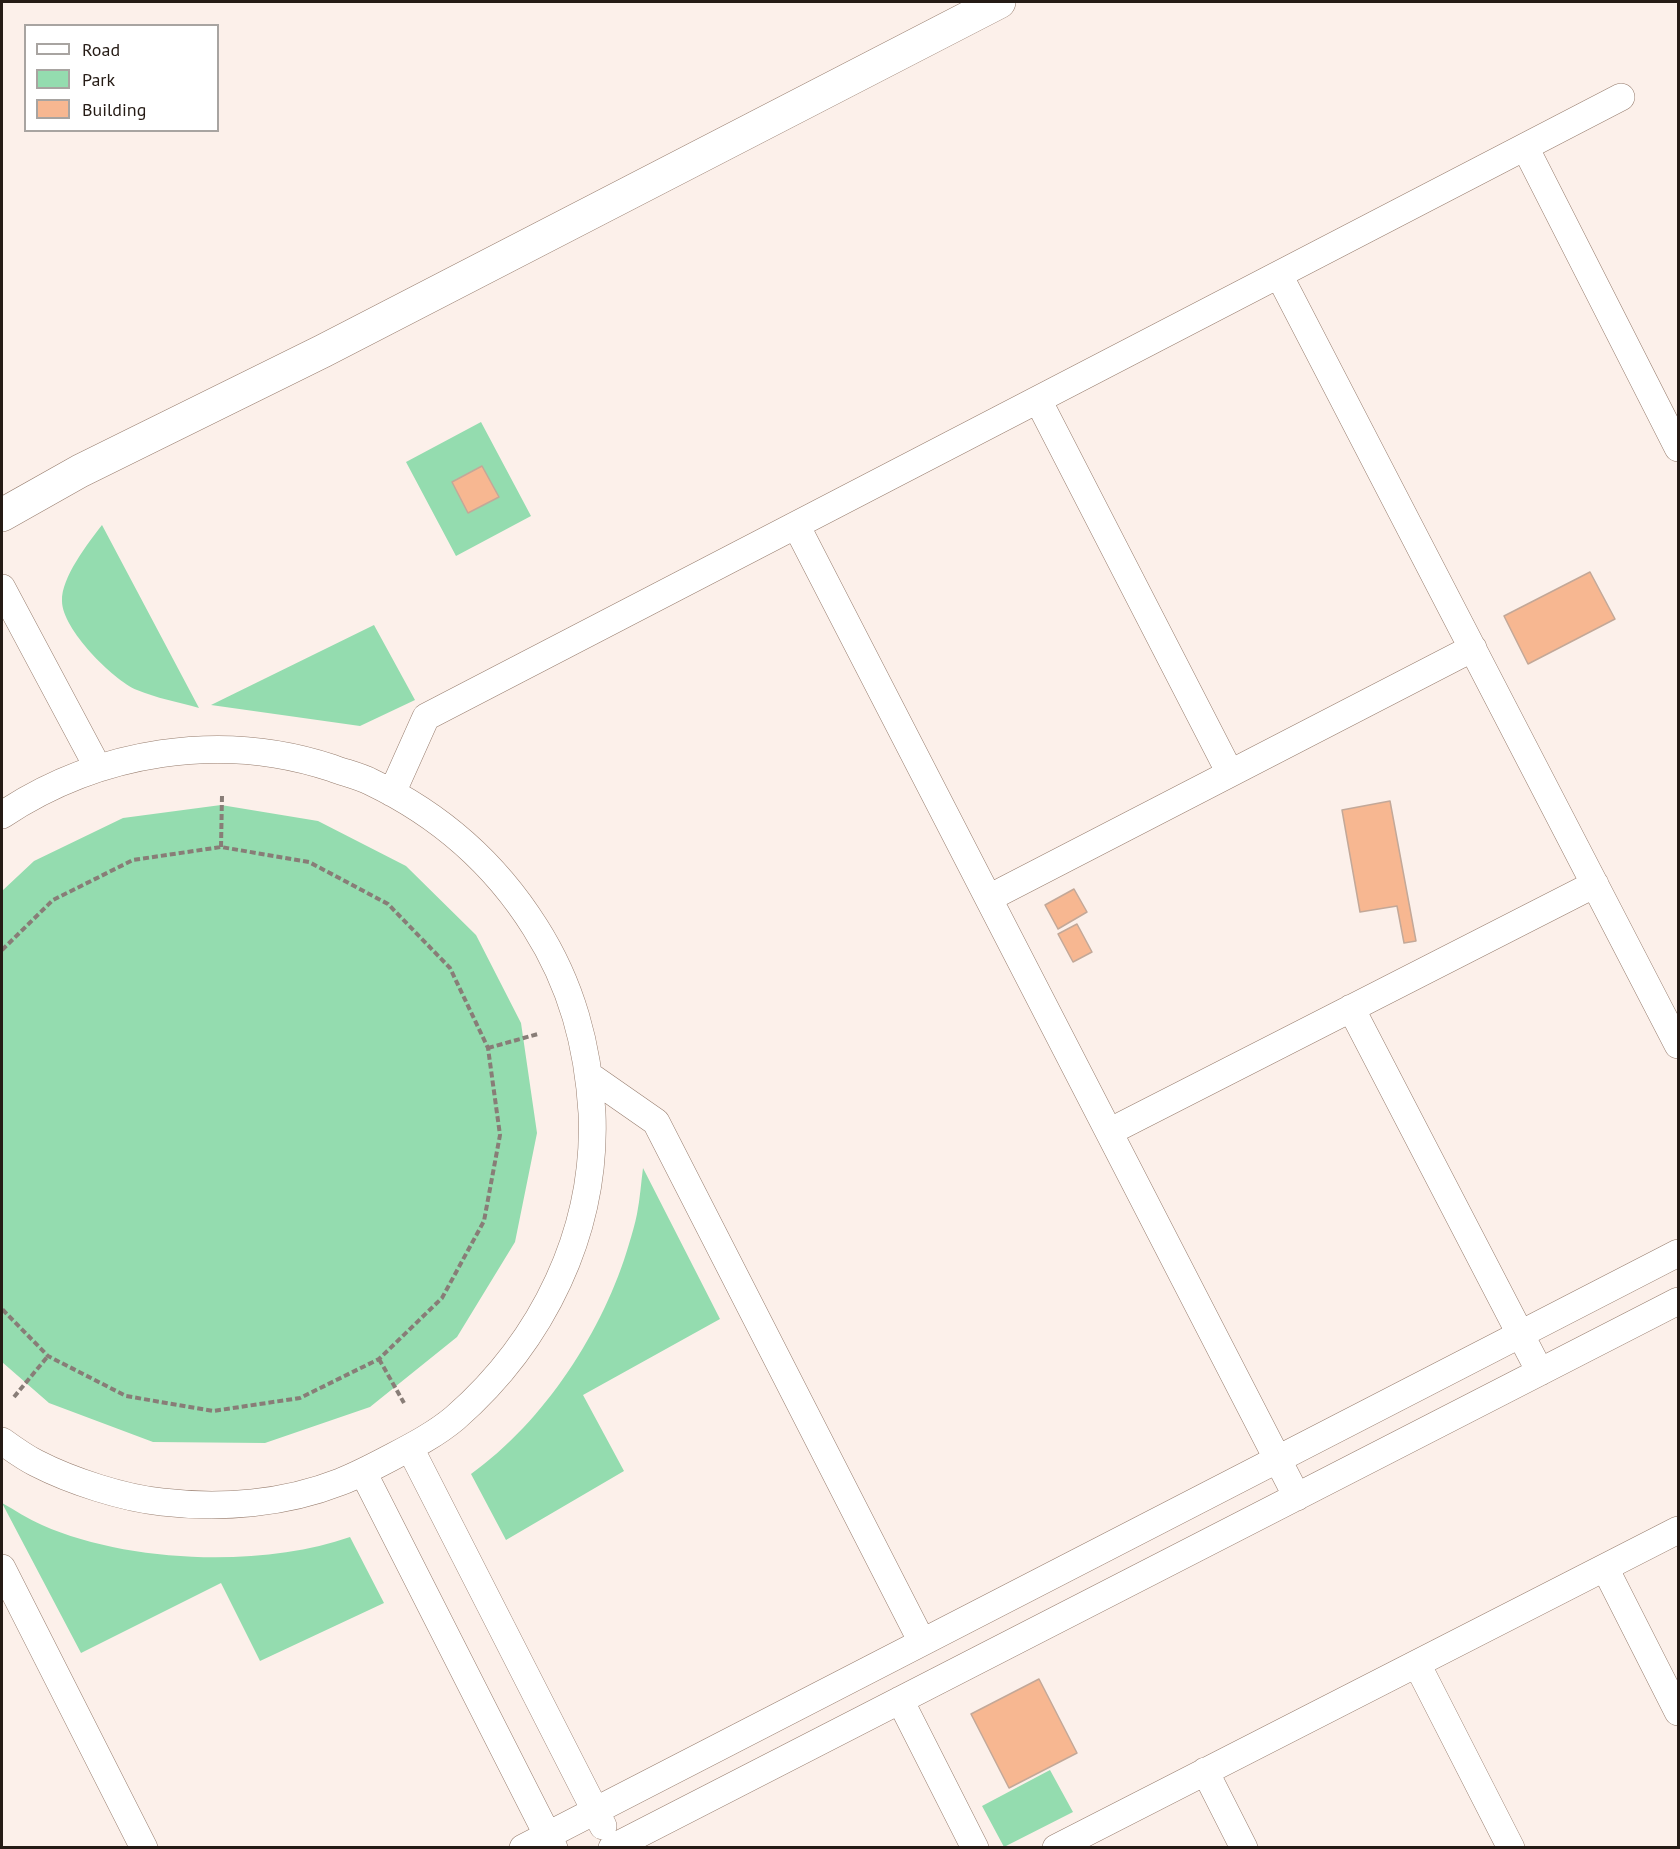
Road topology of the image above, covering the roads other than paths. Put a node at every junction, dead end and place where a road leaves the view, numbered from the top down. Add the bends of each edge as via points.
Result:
1 (999, 2) edge
2 (1621, 97) dead end
3 (1525, 147) junction
4 (1279, 275) junction
5 (1038, 400) junction
6 (1678, 448) edge
7 (2, 515) edge
8 (796, 525) junction
9 (2, 588) edge
10 (1473, 648) junction
11 (98, 768) junction
12 (1230, 773) junction
13 (392, 794) junction
14 (2, 815) edge
15 (1595, 884) junction
16 (988, 898) junction
17 (1352, 1008) junction
18 (1678, 1045) edge
19 (590, 1076) junction
20 (1109, 1132) junction
21 (1678, 1253) edge
22 (1678, 1301) edge
23 (1520, 1335) junction
24 (1540, 1372) junction
25 (2, 1441) edge
26 (410, 1448) junction
27 (1277, 1460) junction
28 (363, 1472) junction
29 (1297, 1497) junction
30 (1678, 1530) edge
31 (2, 1568) edge
32 (1605, 1568) junction
33 (922, 1642) junction
34 (1417, 1664) junction
35 (900, 1700) junction
36 (1678, 1712) edge
37 (1205, 1771) junction
38 (595, 1811) junction
39 (551, 1841) edge
40 (613, 1847) edge
41 (144, 1848) edge
42 (523, 1848) edge
43 (975, 1848) edge
44 (1056, 1848) edge
45 (1244, 1848) edge
46 (1511, 1848) edge

1 - 7 main road via 323,351 80,471
2 - 3 street
3 - 4 street
3 - 6 street
4 - 5 street
4 - 10 street
5 - 8 street
5 - 12 street
8 - 13 street via 426,717
8 - 16 street
9 - 11 street
10 - 12 street
10 - 15 street
11 - 13 street via 178,750 243,749 307,760 368,780
11 - 14 street via 25,799
12 - 16 street
13 - 19 street via 424,811 475,851 518,900 552,954 576,1013
15 - 17 street
15 - 18 street
16 - 20 street
17 - 20 street
17 - 23 street
19 - 26 street via 593,1140 585,1204 566,1266 537,1323 499,1376 452,1420
19 - 33 street via 656,1122
20 - 27 street
21 - 23 street
22 - 24 street
23 - 24 street
23 - 27 street
24 - 29 street
25 - 28 street via 36,1463 96,1488 159,1502 224,1505 289,1498
26 - 28 street
26 - 38 street
27 - 29 street
27 - 33 street
28 - 39 street
29 - 35 street
30 - 32 street
31 - 41 street
32 - 34 street
32 - 36 street
33 - 38 street
34 - 37 street
34 - 46 street
35 - 40 street
35 - 43 street
37 - 44 street
37 - 45 street
38 - 39 street
38 - 40 street
39 - 42 street

